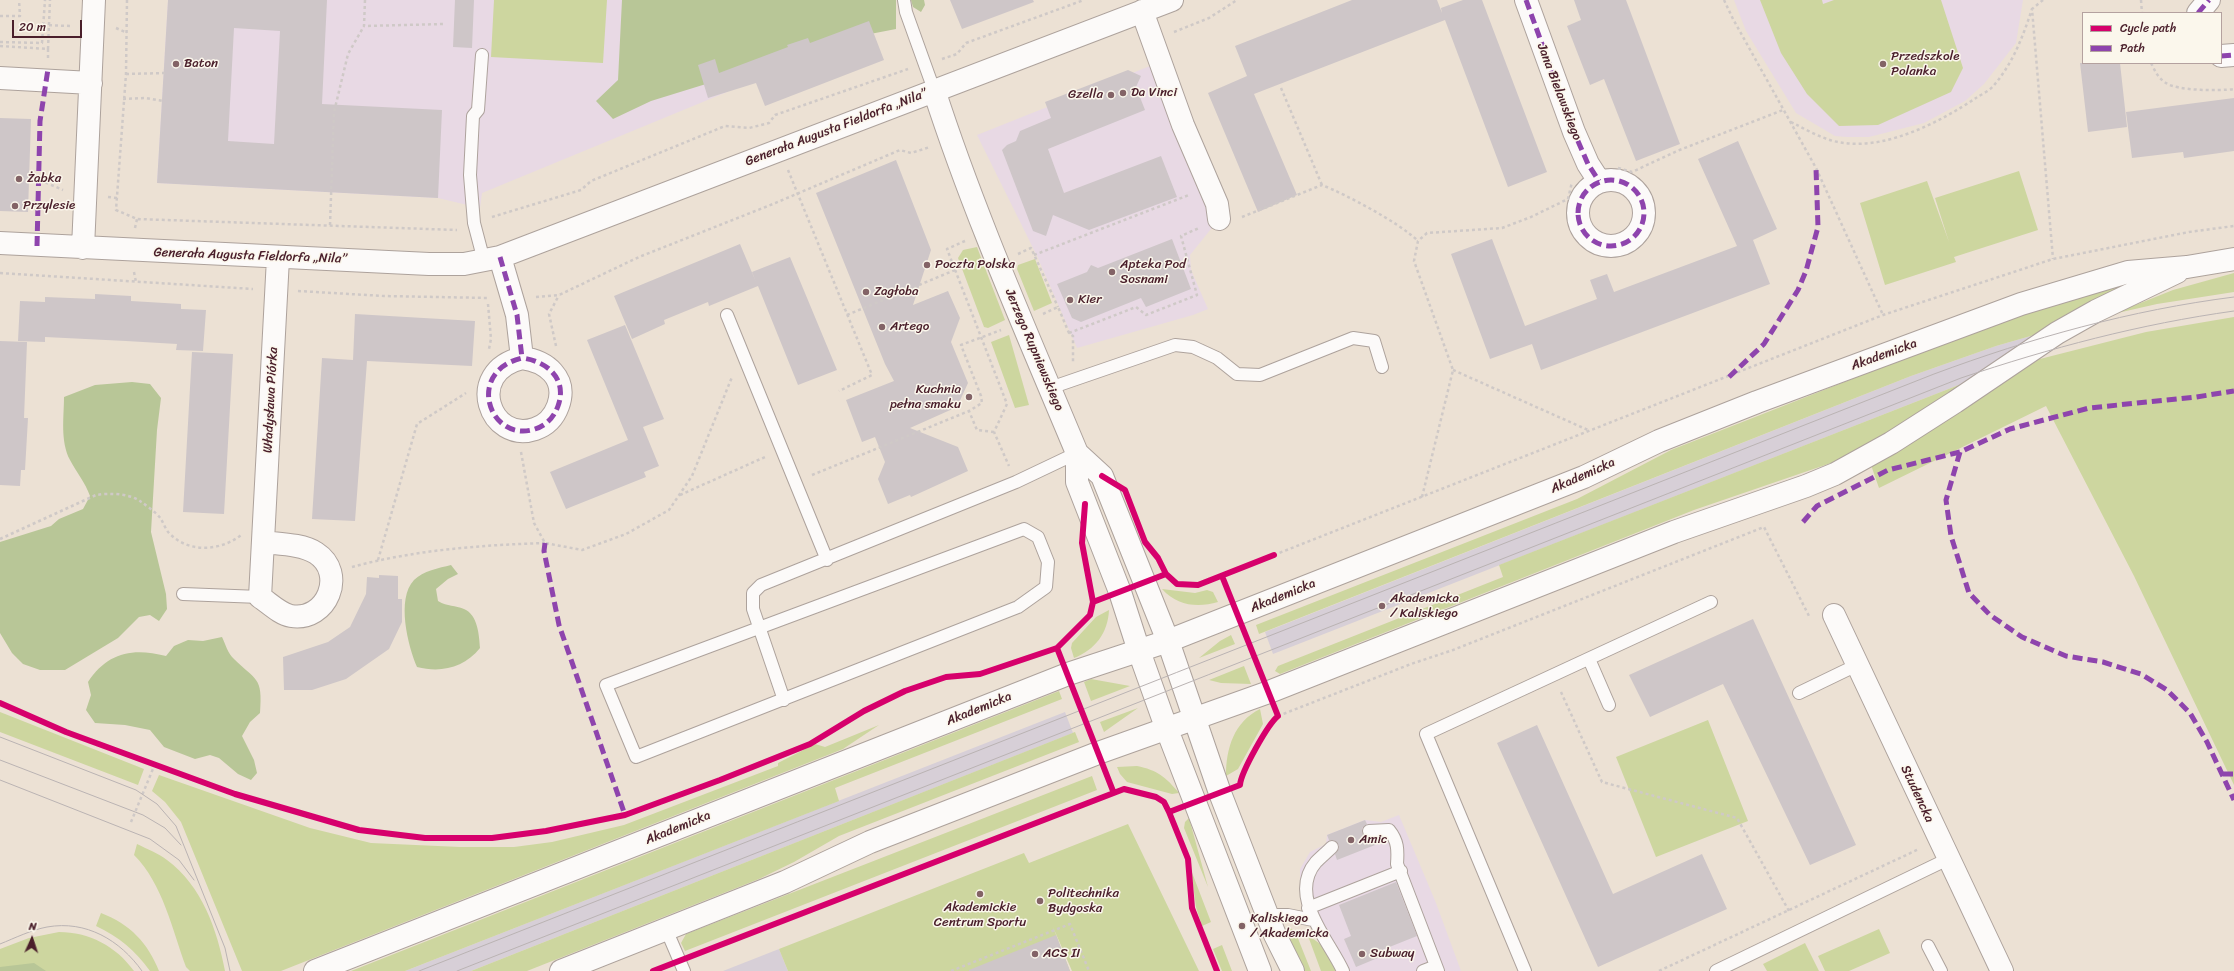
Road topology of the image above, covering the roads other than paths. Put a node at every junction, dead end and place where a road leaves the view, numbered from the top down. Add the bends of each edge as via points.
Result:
1 (94, 0) edge
2 (904, 0) edge
3 (1172, 0) edge
4 (1526, 0) edge
5 (2209, 0) edge
6 (1142, 12) junction
7 (2199, 12) edge
8 (2234, 55) edge
9 (482, 56) dead end
10 (2222, 56) edge
11 (0, 78) edge
12 (91, 83) junction
13 (934, 90) junction
14 (1593, 172) road end
15 (1219, 219) road end
16 (0, 244) edge
17 (83, 248) junction
18 (278, 258) junction
19 (492, 259) junction
20 (2234, 259) edge
21 (2187, 267) junction
22 (727, 315) dead end
23 (522, 358) junction
24 (1382, 367) dead end
25 (1050, 388) junction
26 (1077, 452) junction
27 (254, 537) junction
28 (827, 560) junction
29 (183, 594) dead end
30 (260, 597) junction
31 (1711, 602) dead end
32 (1834, 616) dead end
33 (758, 628) junction
34 (1168, 641) junction
35 (1139, 651) junction
36 (1588, 659) junction
37 (1857, 665) junction
38 (1798, 693) dead end
39 (784, 700) junction
40 (1608, 705) dead end
41 (1193, 717) junction
42 (1166, 727) junction
43 (1369, 831) dead end
44 (1332, 847) dead end
45 (1948, 859) junction
46 (1401, 871) junction
47 (1308, 908) junction
48 (1267, 915) junction
49 (1314, 920) junction
50 (666, 929) junction
51 (1928, 946) dead end
52 (1437, 969) edge
53 (316, 971) edge
54 (560, 971) edge
55 (684, 971) edge
56 (1260, 971) edge
57 (1293, 971) edge
58 (1342, 971) edge
59 (1423, 971) edge
60 (1526, 971) edge
61 (1716, 971) edge
62 (1941, 971) edge
63 (2002, 971) edge

1 - 12 street
2 - 13 lane
3 - 6 street, Generała Augusta Fieldorfa „Nila”
4 - 14 street, Jana Bielawskiego via 1574,132
5 - 7 street
6 - 13 street, Generała Augusta Fieldorfa „Nila”
6 - 15 street via 1217,204
8 - 10 street
9 - 19 lane via 478,110 473,116 470,175 474,223
11 - 12 street
12 - 17 street
13 - 19 street, Generała Augusta Fieldorfa „Nila”
13 - 25 street, Jerzego Rupniewskiego via 950,140
16 - 17 street, Generała Augusta Fieldorfa „Nila”
17 - 18 street, Generała Augusta Fieldorfa „Nila”
18 - 19 street, Generała Augusta Fieldorfa „Nila” via 429,264 464,264
18 - 27 street, Władysława Piórka
19 - 23 street via 517,315
20 - 21 street, Akademicka
21 - 34 street, Akademicka via 2128,272 2021,304 1659,441 1584,477
21 - 41 street, Akademicka via 2057,333 1931,418 1835,474 1775,498 1674,532 1269,692
22 - 28 lane
23 - 23 street via 509,361 499,368 489,382 488,395 490,407 500,422 517,430 530,430 542,426 556,412 560,388 554,374 545,365
24 - 25 lane via 1374,341 1353,338 1260,375 1237,374 1217,358 1193,347 1174,345
25 - 26 street, Jerzego Rupniewskiego
26 - 28 lane via 1016,482
26 - 34 street, Jerzego Rupniewskiego via 1102,476
26 - 35 street, Jerzego Rupniewskiego via 1077,482 1120,592
27 - 30 street, Władysława Piórka
27 - 30 street via 316,553 323,559 330,574 332,588 320,608 313,614 304,616 290,616
28 - 33 lane via 762,585 753,593 753,609
29 - 30 lane
31 - 36 lane
32 - 37 street, Studencka
33 - 39 lane
33 - 39 lane via 606,684 636,757
33 - 39 lane via 1024,530 1038,537 1048,562 1046,587 1018,607
34 - 35 street, Akademicka
34 - 41 street, Jerzego Rupniewskiego
35 - 42 street, Jerzego Rupniewskiego
35 - 53 street, Akademicka via 1068,674
36 - 40 lane
36 - 60 lane via 1426,734
37 - 38 lane
37 - 45 street, Studencka
41 - 42 street, Akademicka
41 - 48 street, Jerzego Rupniewskiego
42 - 50 street, Akademicka via 870,842 785,882
42 - 56 street, Jerzego Rupniewskiego
43 - 46 lane via 1388,830 1395,837
44 - 47 lane via 1311,870 1307,893
45 - 61 lane
45 - 63 street, Studencka
46 - 47 lane
46 - 52 lane
47 - 49 lane
48 - 49 lane via 1288,915
48 - 57 street, Jerzego Rupniewskiego
49 - 58 lane via 1336,955
50 - 54 street, Akademicka
50 - 55 lane
51 - 62 lane
52 - 59 lane

